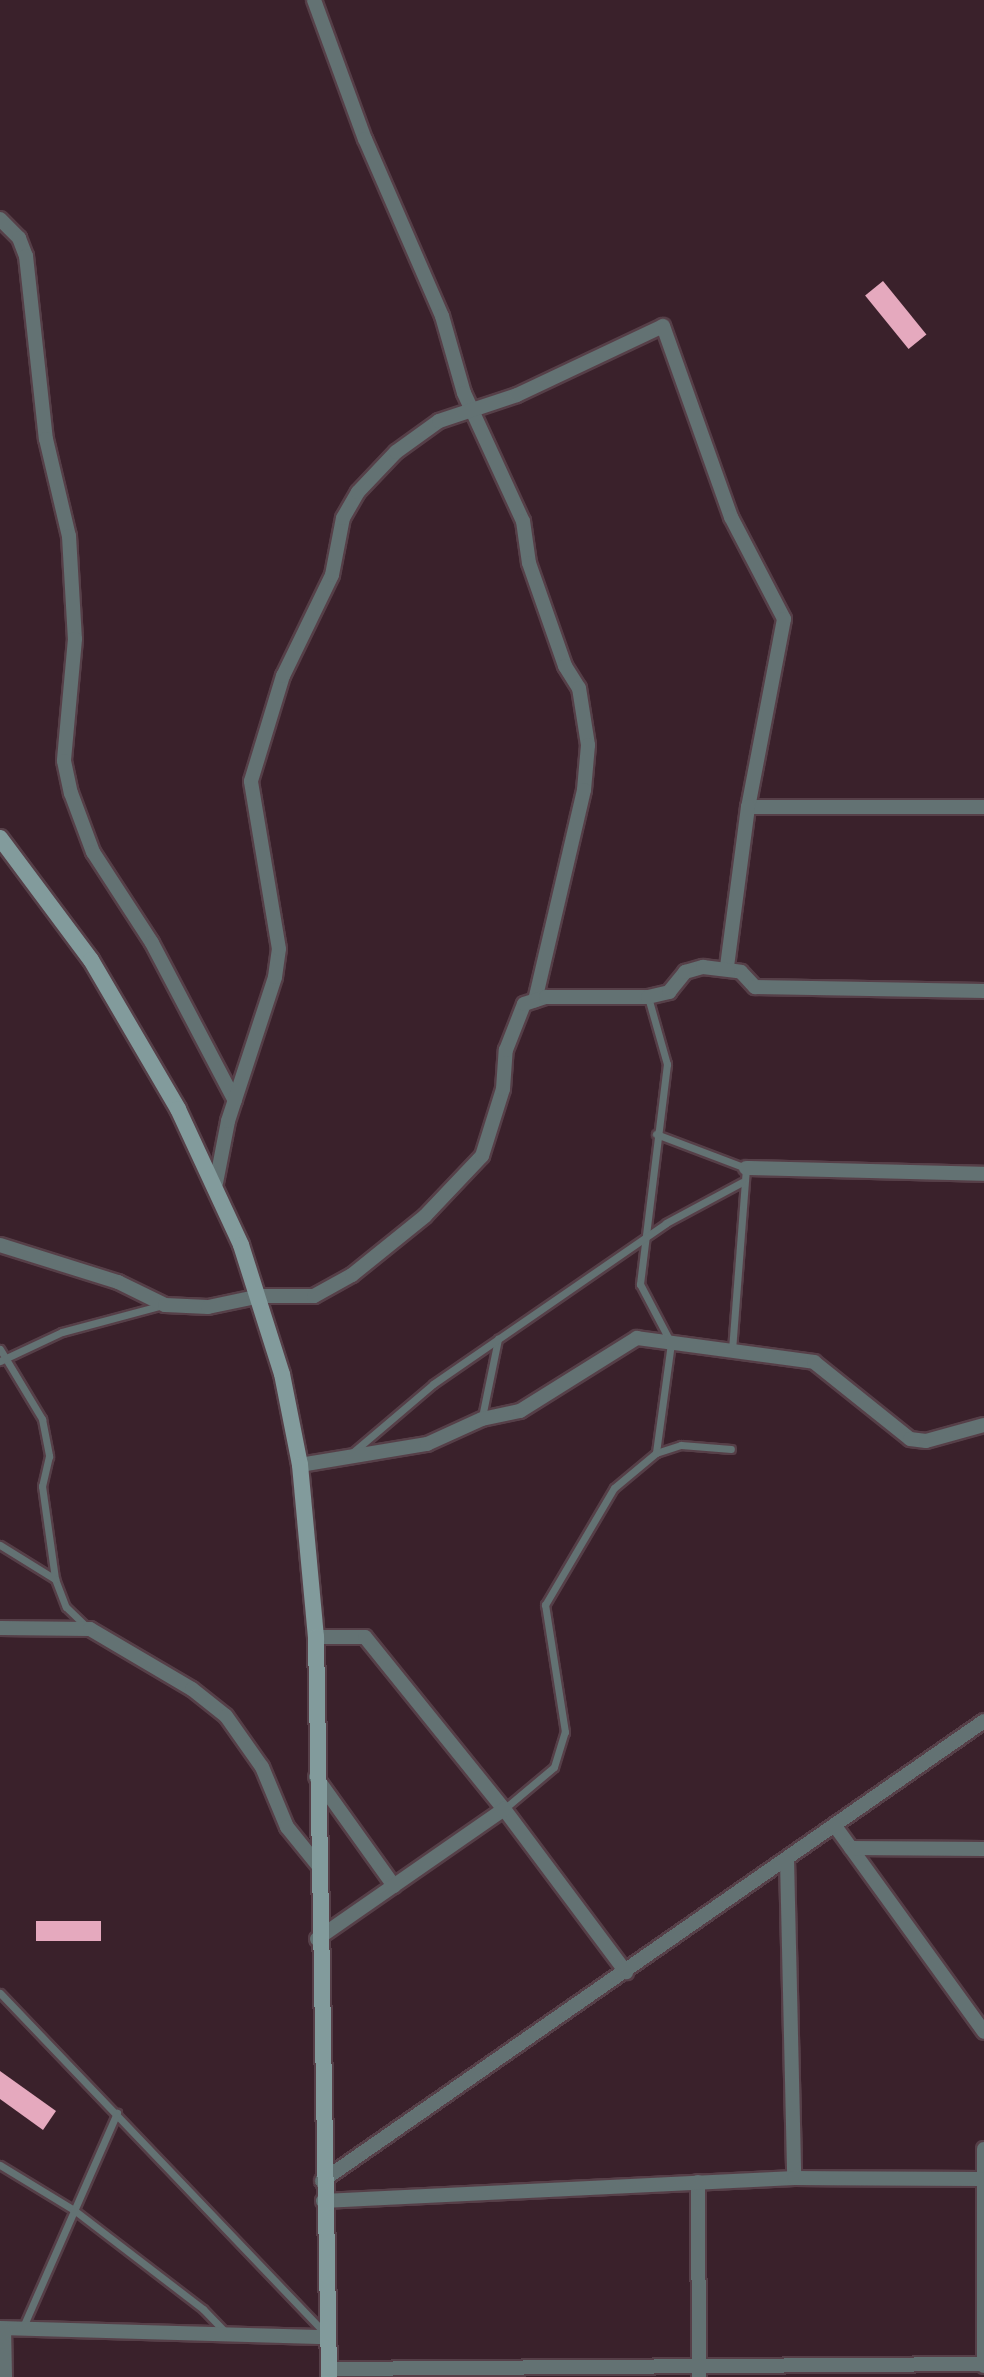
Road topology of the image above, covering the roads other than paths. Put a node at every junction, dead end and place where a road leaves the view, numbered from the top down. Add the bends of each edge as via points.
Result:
1 (314, 0) edge
2 (0, 219) edge
3 (472, 412) junction
4 (748, 807) junction
5 (984, 807) edge
6 (0, 838) edge
7 (727, 967) junction
8 (984, 991) edge
9 (648, 997) junction
10 (535, 1000) junction
11 (235, 1101) junction
12 (656, 1134) junction
13 (984, 1174) edge
14 (744, 1175) junction
15 (216, 1183) junction
16 (648, 1236) junction
17 (0, 1245) edge
18 (260, 1296) junction
19 (165, 1305) junction
20 (498, 1339) junction
21 (671, 1343) junction
22 (0, 1349) edge
23 (732, 1351) junction
24 (4, 1360) edge
25 (482, 1419) junction
26 (984, 1425) edge
27 (731, 1449) dead end
28 (656, 1453) junction
29 (347, 1457) junction
30 (300, 1465) junction
31 (0, 1545) edge
32 (55, 1579) junction
33 (0, 1628) edge
34 (90, 1629) junction
35 (316, 1637) junction
36 (984, 1721) edge
37 (316, 1776) junction
38 (504, 1809) junction
39 (835, 1826) junction
40 (851, 1848) junction
41 (984, 1849) edge
42 (787, 1859) junction
43 (317, 1864) junction
44 (394, 1886) junction
45 (317, 1939) junction
46 (626, 1972) junction
47 (0, 1993) edge
48 (984, 2032) edge
49 (117, 2113) junction
50 (984, 2149) edge
51 (0, 2165) edge
52 (794, 2178) junction
53 (982, 2179) junction
54 (322, 2181) junction
55 (698, 2182) junction
56 (323, 2201) junction
57 (74, 2210) junction
58 (2, 2328) edge
59 (22, 2329) junction
60 (227, 2334) junction
61 (328, 2337) junction
62 (983, 2365) edge
63 (885, 2371) edge
64 (329, 2373) edge
65 (699, 2373) edge
66 (5, 2377) edge

1 - 3 street via 365,139 442,316
2 - 11 street via 19,238 26,256 46,439 69,536 75,639 64,761 71,793 93,852 152,943
3 - 4 street via 663,326 731,517 784,619
3 - 10 street via 523,521 529,563 565,666 579,688 588,745 584,790
3 - 11 street via 439,421 396,452 358,492 343,518 332,575 283,676 251,781 279,949
4 - 5 street
4 - 7 street
6 - 15 street via 91,960
7 - 8 street via 755,987
7 - 9 street via 685,972 669,992
9 - 10 street
9 - 12 lane via 667,1064
10 - 18 street via 524,1004 516,1019 492,1137 466,1175 425,1216 332,1289 314,1296
11 - 15 street
12 - 14 lane
12 - 16 lane
13 - 14 street
14 - 16 lane
14 - 23 lane
15 - 18 street
16 - 20 lane
16 - 21 lane via 640,1284
17 - 19 street via 118,1282
18 - 19 street via 208,1307
18 - 30 street
19 - 24 lane via 62,1332
20 - 25 lane
20 - 29 lane via 433,1384
21 - 23 street
21 - 25 street via 637,1338 520,1411
21 - 28 lane
22 - 24 lane
23 - 26 street via 814,1362 910,1439 926,1441
24 - 32 lane via 42,1419 49,1456 42,1486
25 - 29 street via 427,1444
27 - 28 lane via 681,1445
28 - 38 lane via 614,1488 545,1605 565,1732 554,1767
29 - 30 street
30 - 35 street
31 - 32 lane
32 - 34 lane via 66,1607
33 - 34 street
34 - 43 street via 192,1689 226,1716 262,1767 287,1827
35 - 37 street
35 - 38 street via 365,1637
36 - 39 street
37 - 43 street
37 - 44 street
38 - 44 street
38 - 46 street
39 - 40 street
39 - 42 street
40 - 41 street
40 - 48 street
42 - 46 street
42 - 52 street
43 - 45 street
44 - 45 street
45 - 54 street
46 - 54 street
47 - 49 lane
49 - 57 lane
49 - 61 lane
50 - 53 street
51 - 57 lane
52 - 53 street
52 - 55 street
53 - 62 street
54 - 56 street
55 - 56 street
55 - 65 street
56 - 61 street
57 - 59 lane
57 - 60 lane via 203,2309
58 - 59 street
58 - 66 street
59 - 60 street
60 - 61 street
61 - 64 street
62 - 63 street
63 - 65 street
64 - 65 street

